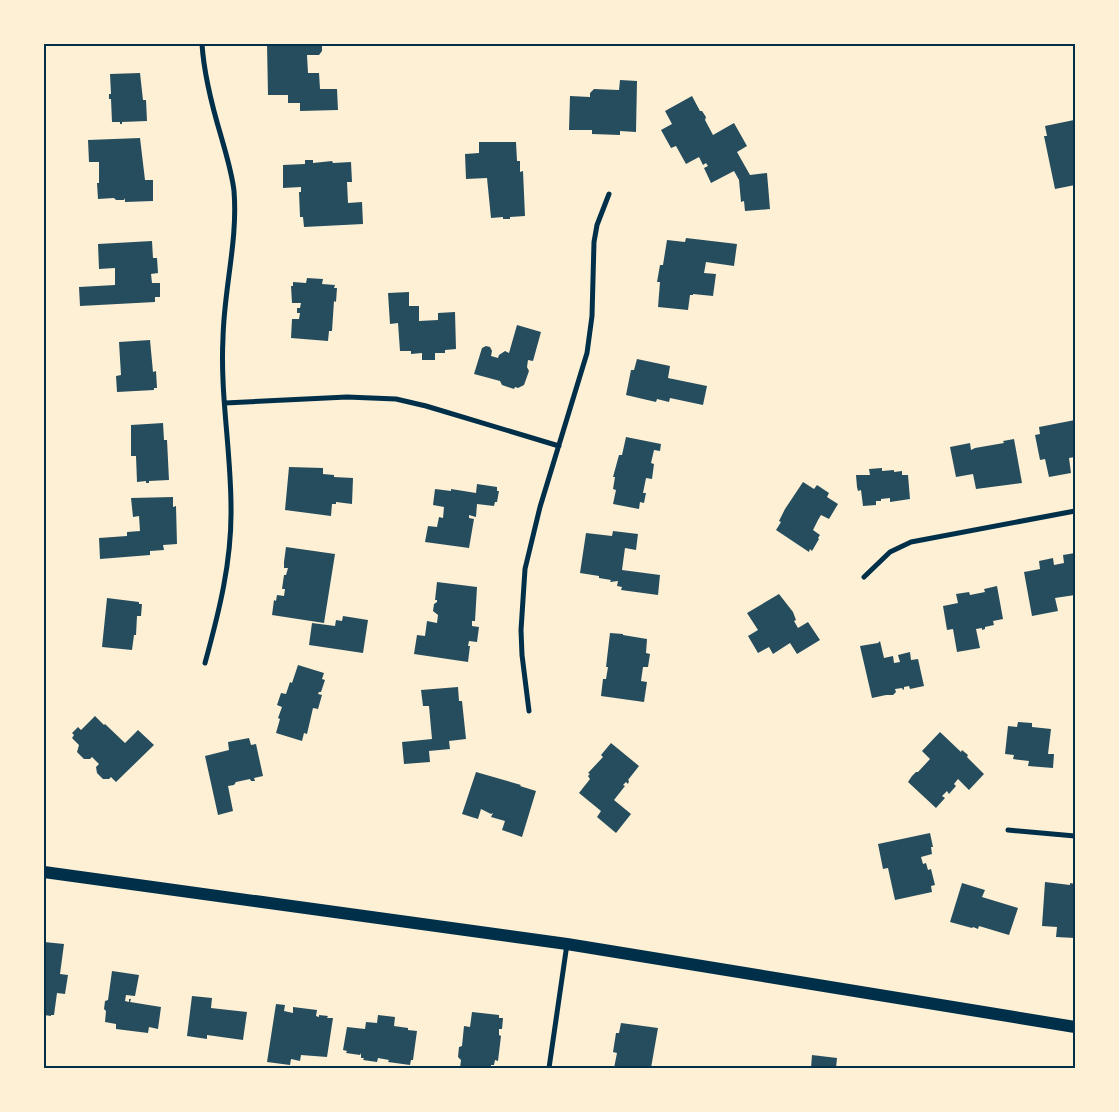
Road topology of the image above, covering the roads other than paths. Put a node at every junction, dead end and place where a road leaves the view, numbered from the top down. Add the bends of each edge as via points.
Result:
1 (202, 44) edge
2 (609, 194) dead end
3 (225, 403) junction
4 (559, 446) junction
5 (1075, 511) edge
6 (864, 577) dead end
7 (205, 663) dead end
8 (529, 711) dead end
9 (1008, 830) dead end
10 (1075, 836) edge
11 (44, 872) edge
12 (567, 944) junction
13 (1075, 1027) edge
14 (548, 1068) edge

1 - 3 street via 208,89 234,188 236,216 222,338
2 - 4 street via 596,225 587,353
3 - 4 street via 347,397 396,399
3 - 7 street via 230,465 230,548 224,590
4 - 8 street via 525,569 521,630
5 - 6 street via 911,542 890,552
9 - 10 street
11 - 12 main road
12 - 13 main road
12 - 14 street

